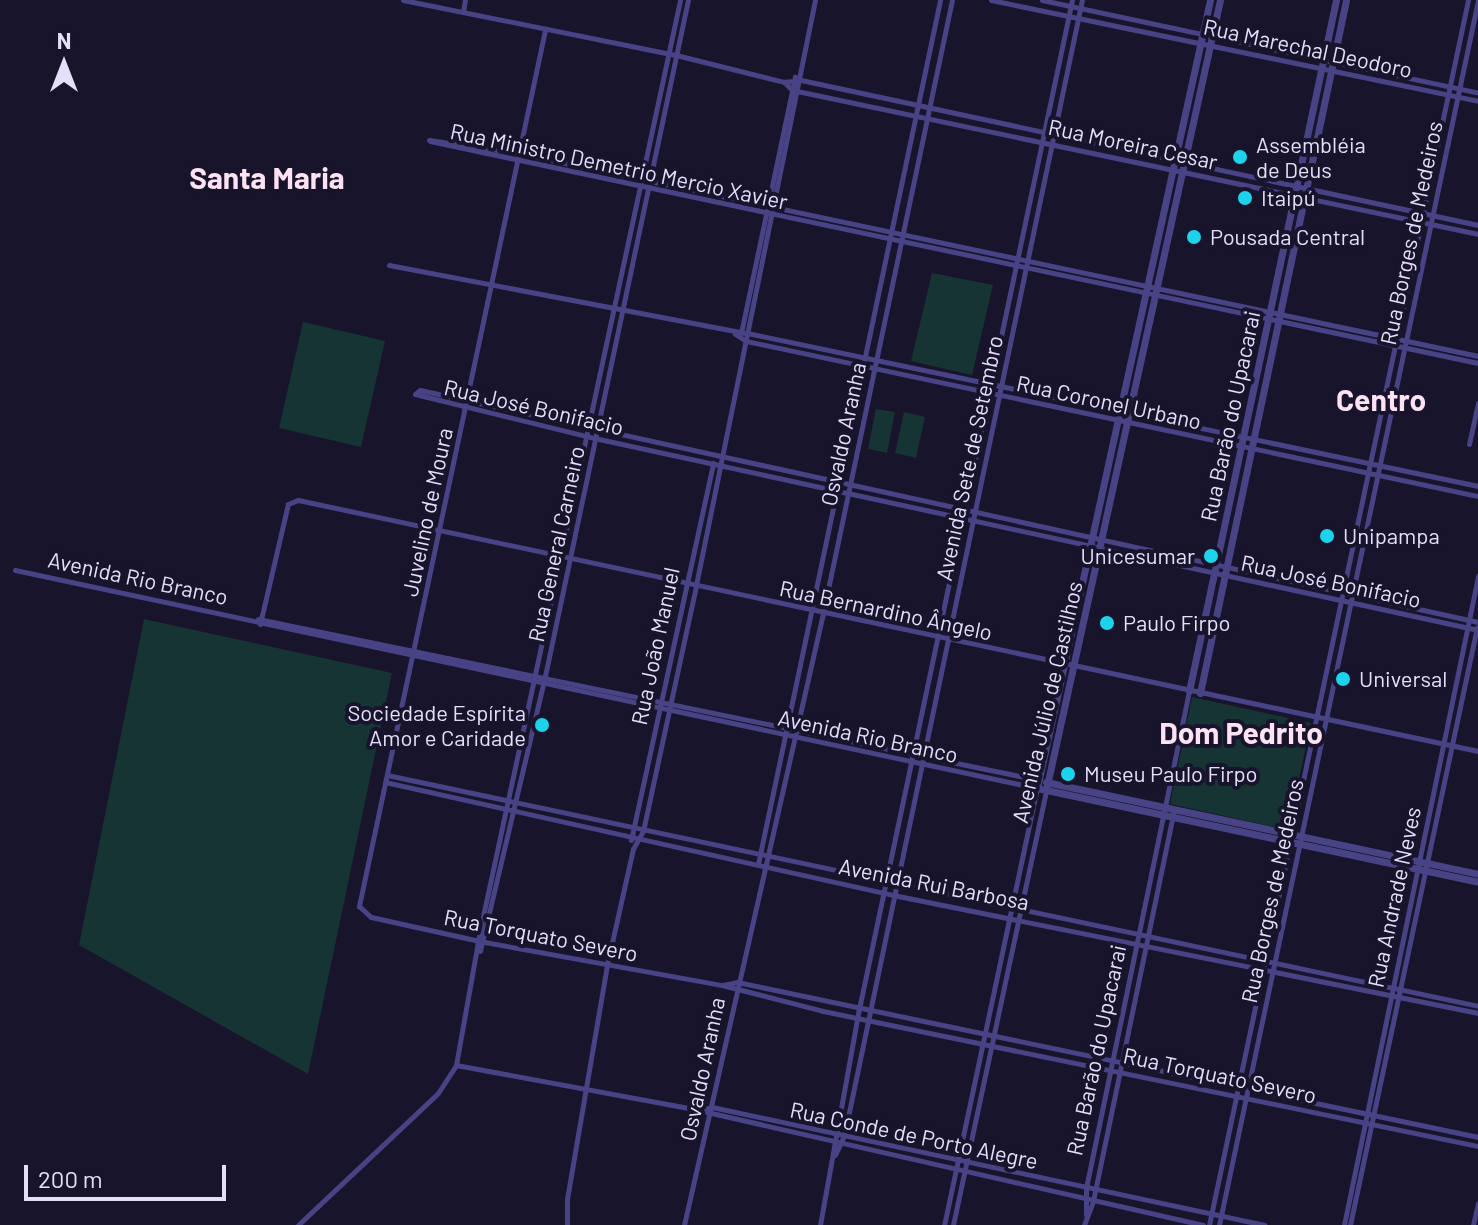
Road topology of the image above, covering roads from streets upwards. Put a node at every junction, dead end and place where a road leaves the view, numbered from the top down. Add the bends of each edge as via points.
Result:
1 (403, 0) edge
2 (465, 0) edge
3 (815, 0) edge
4 (940, 0) edge
5 (952, 0) edge
6 (991, 0) edge
7 (1042, 0) edge
8 (1210, 0) edge
9 (1220, 0) edge
10 (1346, 0) edge
11 (684, 1) edge
12 (1468, 1) edge
13 (1009, 2) edge
14 (1072, 2) edge
15 (1477, 2) edge
16 (1082, 3) edge
17 (1335, 4) edge
18 (1344, 11) junction
19 (463, 12) junction
20 (1070, 14) junction
21 (1080, 15) junction
22 (1137, 24) junction
23 (545, 30) junction
24 (677, 34) junction
25 (1201, 39) junction
26 (1211, 42) junction
27 (932, 45) junction
28 (942, 48) junction
29 (669, 53) junction
30 (676, 55) junction
31 (1456, 57) junction
32 (1465, 59) junction
33 (1322, 65) junction
34 (1332, 67) junction
35 (1195, 71) junction
36 (1057, 73) junction
37 (1204, 73) junction
38 (1067, 75) junction
39 (800, 76) junction
40 (794, 78) junction
41 (784, 82) junction
42 (795, 90) junction
43 (1449, 90) junction
44 (865, 93) junction
45 (1458, 93) junction
46 (1478, 93) edge
47 (659, 100) junction
48 (1478, 101) edge
49 (666, 102) junction
50 (862, 104) junction
51 (920, 104) junction
52 (930, 106) junction
53 (919, 114) junction
54 (927, 116) junction
55 (1441, 125) junction
56 (653, 127) junction
57 (1015, 127) junction
58 (1183, 127) junction
59 (1451, 128) junction
60 (660, 129) junction
61 (1193, 130) junction
62 (1044, 132) junction
63 (1055, 134) junction
64 (1013, 136) junction
65 (1042, 141) junction
66 (1089, 141) junction
67 (1053, 143) junction
68 (780, 145) junction
69 (788, 146) junction
70 (1087, 150) junction
71 (1139, 152) junction
72 (647, 154) junction
73 (518, 156) junction
74 (655, 156) junction
75 (1138, 160) junction
76 (1176, 164) junction
77 (1186, 166) junction
78 (1215, 169) junction
79 (1213, 177) junction
80 (1266, 181) junction
81 (640, 183) junction
82 (649, 184) junction
83 (1265, 189) junction
84 (1300, 192) junction
85 (1030, 199) junction
86 (1038, 201) junction
87 (1366, 201) junction
88 (775, 207) junction
89 (766, 209) junction
90 (1365, 209) junction
91 (1422, 212) junction
92 (1431, 214) junction
93 (774, 215) junction
94 (1421, 221) junction
95 (632, 222) junction
96 (1429, 223) junction
97 (640, 225) junction
98 (1478, 225) edge
99 (893, 233) junction
100 (902, 234) junction
101 (1478, 234) edge
102 (891, 241) junction
103 (900, 243) junction
104 (1414, 250) junction
105 (626, 252) junction
106 (1423, 252) junction
107 (634, 254) junction
108 (1018, 257) junction
109 (1027, 259) junction
110 (389, 265) dead end
111 (1016, 267) junction
112 (1025, 269) junction
113 (758, 270) junction
114 (1088, 274) junction
115 (1086, 281) junction
116 (493, 283) junction
117 (620, 283) junction
118 (627, 285) junction
119 (1147, 291) junction
120 (1156, 293) junction
121 (1239, 306) junction
122 (615, 308) junction
123 (622, 310) junction
124 (1402, 310) junction
125 (1410, 311) junction
126 (1237, 314) junction
127 (1273, 318) junction
128 (1139, 329) junction
129 (1148, 331) junction
130 (1365, 333) junction
131 (742, 337) junction
132 (607, 341) junction
133 (1363, 341) junction
134 (614, 344) junction
135 (1395, 344) junction
136 (1403, 345) junction
137 (1437, 352) junction
138 (1478, 356) edge
139 (865, 363) junction
140 (1478, 363) edge
141 (874, 365) junction
142 (600, 374) junction
143 (607, 377) junction
144 (1388, 377) junction
145 (1396, 378) junction
146 (992, 383) junction
147 (1002, 386) junction
148 (990, 393) junction
149 (1000, 395) junction
150 (1478, 403) edge
151 (1089, 404) junction
152 (466, 405) junction
153 (593, 406) junction
154 (601, 408) junction
155 (1087, 413) junction
156 (1120, 415) junction
157 (1129, 417) junction
158 (1186, 426) junction
159 (588, 429) junction
160 (596, 430) junction
161 (1185, 434) junction
162 (1376, 435) junction
163 (587, 436) junction
164 (1385, 437) junction
165 (594, 438) junction
166 (1247, 443) junction
167 (1469, 444) dead end
168 (1312, 453) junction
169 (717, 459) junction
170 (1310, 460) junction
171 (1369, 464) junction
172 (1379, 466) junction
173 (580, 467) junction
174 (588, 469) junction
175 (780, 469) junction
176 (1368, 472) junction
177 (1377, 474) junction
178 (1438, 477) junction
179 (778, 478) junction
180 (840, 483) junction
181 (848, 485) junction
182 (1478, 486) edge
183 (1436, 487) junction
184 (842, 492) junction
185 (574, 495) junction
186 (1478, 496) edge
187 (582, 498) junction
188 (966, 510) junction
189 (973, 516) junction
190 (964, 518) junction
191 (699, 523) junction
192 (708, 525) junction
193 (566, 528) junction
194 (439, 531) junction
195 (575, 532) junction
196 (1356, 532) junction
197 (1364, 534) junction
198 (1096, 543) junction
199 (1134, 547) junction
200 (1133, 555) junction
201 (560, 556) junction
202 (570, 558) junction
203 (1220, 569) junction
204 (15, 570) dead end
205 (1478, 576) edge
206 (685, 583) junction
207 (1291, 584) junction
208 (696, 585) junction
209 (1343, 591) junction
210 (552, 592) junction
211 (1352, 593) junction
212 (562, 594) junction
213 (1342, 599) junction
214 (1350, 601) junction
215 (1407, 606) junction
216 (814, 611) junction
217 (823, 613) junction
218 (1405, 613) junction
219 (1469, 620) junction
220 (260, 621) junction
221 (546, 624) junction
222 (556, 626) junction
223 (1478, 626) edge
224 (1467, 627) junction
225 (936, 638) junction
226 (947, 640) junction
227 (358, 641) junction
228 (414, 648) junction
229 (540, 652) junction
230 (550, 654) junction
231 (412, 657) junction
232 (1461, 657) junction
233 (1470, 659) junction
234 (668, 660) junction
235 (481, 662) junction
236 (678, 662) junction
237 (1070, 664) junction
238 (479, 672) junction
239 (535, 674) junction
240 (545, 676) junction
241 (1323, 682) junction
242 (533, 684) junction
243 (1333, 684) junction
244 (542, 686) junction
245 (603, 689) junction
246 (1189, 691) junction
247 (1200, 693) junction
248 (1063, 696) junction
249 (601, 698) junction
250 (669, 704) junction
251 (659, 705) junction
252 (667, 712) junction
253 (1449, 713) junction
254 (1458, 715) junction
255 (728, 716) junction
256 (1316, 718) junction
257 (1325, 719) junction
258 (726, 725) junction
259 (787, 728) junction
260 (796, 730) junction
261 (785, 738) junction
262 (793, 740) junction
263 (521, 741) junction
264 (529, 742) junction
265 (1443, 744) junction
266 (1451, 745) junction
267 (873, 747) junction
268 (1310, 748) junction
269 (1318, 750) junction
270 (1045, 751) junction
271 (1478, 751) edge
272 (1055, 752) junction
273 (871, 755) junction
274 (913, 755) junction
275 (648, 756) junction
276 (922, 757) junction
277 (658, 758) junction
278 (911, 763) junction
279 (921, 765) junction
280 (387, 775) junction
281 (385, 782) junction
282 (1042, 785) junction
283 (447, 787) junction
284 (445, 795) junction
285 (508, 799) junction
286 (516, 801) junction
287 (506, 808) junction
288 (514, 810) junction
289 (1164, 811) junction
290 (1174, 813) junction
291 (573, 815) junction
292 (1030, 820) junction
293 (1039, 822) junction
294 (571, 824) junction
295 (633, 829) junction
296 (643, 831) junction
297 (1424, 831) junction
298 (1433, 832) junction
299 (1289, 837) junction
300 (631, 838) junction
301 (640, 840) junction
302 (1299, 840) junction
303 (705, 843) junction
304 (633, 849) junction
305 (703, 852) junction
306 (760, 854) junction
307 (768, 855) junction
308 (758, 863) junction
309 (766, 864) junction
310 (1416, 865) junction
311 (1426, 867) junction
312 (1283, 869) junction
313 (1292, 872) junction
314 (761, 873) junction
315 (1478, 874) edge
316 (857, 876) junction
317 (1018, 878) junction
318 (1027, 880) junction
319 (1478, 882) edge
320 (887, 883) junction
321 (855, 885) junction
322 (896, 885) junction
323 (885, 893) junction
324 (893, 895) junction
325 (982, 902) junction
326 (359, 906) joint
327 (1021, 909) junction
328 (981, 910) junction
329 (1011, 911) junction
330 (1019, 917) junction
331 (1080, 926) junction
332 (1269, 932) junction
333 (1279, 934) junction
334 (1138, 935) junction
335 (1146, 937) junction
336 (482, 941) junction
337 (1136, 943) junction
338 (1144, 945) junction
339 (607, 965) junction
340 (1262, 966) junction
341 (1272, 968) junction
342 (1130, 972) junction
343 (1139, 974) junction
344 (737, 982) junction
345 (722, 985) junction
346 (736, 992) junction
347 (1391, 992) junction
348 (1399, 993) junction
349 (1125, 997) junction
350 (1134, 999) junction
351 (825, 1002) junction
352 (1458, 1005) junction
353 (1478, 1006) edge
354 (859, 1009) junction
355 (823, 1011) junction
356 (868, 1011) junction
357 (1478, 1013) edge
358 (857, 1019) junction
359 (866, 1020) junction
360 (927, 1023) junction
361 (925, 1032) junction
362 (983, 1033) junction
363 (995, 1035) junction
364 (981, 1042) junction
365 (1027, 1042) junction
366 (993, 1045) junction
367 (851, 1048) junction
368 (860, 1050) junction
369 (1025, 1052) junction
370 (1378, 1056) junction
371 (1386, 1057) junction
372 (1112, 1061) junction
373 (1121, 1063) junction
374 (456, 1065) junction
375 (1111, 1069) junction
376 (1119, 1070) junction
377 (1168, 1072) junction
378 (1167, 1080) junction
379 (1239, 1086) junction
380 (586, 1087) junction
381 (1248, 1088) junction
382 (1237, 1094) junction
383 (1283, 1095) junction
384 (1247, 1096) junction
385 (1281, 1103) junction
386 (712, 1107) junction
387 (698, 1110) junction
388 (1366, 1114) junction
389 (710, 1116) junction
390 (1374, 1116) junction
391 (1365, 1122) junction
392 (1232, 1123) junction
393 (1240, 1124) junction
394 (1373, 1124) junction
395 (1098, 1126) junction
396 (802, 1127) junction
397 (1107, 1127) junction
398 (1432, 1128) junction
399 (834, 1134) junction
400 (799, 1136) junction
401 (844, 1136) junction
402 (1430, 1136) junction
403 (1478, 1137) edge
404 (832, 1143) junction
405 (841, 1146) junction
406 (1478, 1146) edge
407 (902, 1148) junction
408 (1362, 1152) junction
409 (1226, 1154) junction
410 (834, 1155) junction
411 (1234, 1156) junction
412 (898, 1158) junction
413 (958, 1160) junction
414 (966, 1163) junction
415 (956, 1169) junction
416 (964, 1171) junction
417 (1028, 1176) junction
418 (1025, 1185) junction
419 (1086, 1188) junction
420 (1094, 1190) junction
421 (1084, 1200) junction
422 (1093, 1201) junction
423 (1150, 1202) junction
424 (1478, 1207) edge
425 (1147, 1213) junction
426 (1212, 1214) junction
427 (1086, 1215) junction
428 (1221, 1216) junction
429 (298, 1225) edge
430 (567, 1225) edge
431 (684, 1225) edge
432 (820, 1225) edge
433 (944, 1225) edge
434 (953, 1225) edge
435 (1084, 1225) edge
436 (1203, 1225) edge
437 (1209, 1225) edge
438 (1219, 1225) edge
439 (1265, 1225) edge
440 (1347, 1225) edge
441 (1473, 1225) edge

1 - 19 street
2 - 19 street
3 - 39 street, Rua João Manuel
4 - 27 street, Osvaldo Aranha
5 - 28 street, Osvaldo Aranha
6 - 13 street, Rua Marechal Deodoro
7 - 14 street, Rua Marechal Deodoro
8 - 25 street, Avenida Júlio de Castilhos
9 - 26 street, Avenida Júlio de Castilhos
10 - 18 street, Rua Barão do Upacarai
11 - 24 street, Rua General Carneiro
12 - 15 street
12 - 31 street, Rua Borges de Medeiros
13 - 20 street, Rua Marechal Deodoro
14 - 16 street, Rua Marechal Deodoro
14 - 20 street, Avenida Sete de Setembro
15 - 32 street, Rua Borges de Medeiros
16 - 21 street, Avenida Sete de Setembro
16 - 22 street, Rua Marechal Deodoro
17 - 18 street
17 - 33 street, Rua Barão do Upacarai
18 - 34 street, Rua Barão do Upacarai
19 - 23 street
20 - 21 street, Rua Marechal Deodoro
20 - 36 street, Avenida Sete de Setembro
21 - 22 street, Rua Marechal Deodoro
21 - 38 street, Avenida Sete de Setembro
22 - 25 street, Rua Marechal Deodoro
23 - 29 street
23 - 73 street, Juvelino de Moura
24 - 29 street, Rua General Carneiro
24 - 30 street, Rua General Carneiro
25 - 26 street, Rua Marechal Deodoro
25 - 35 street, Avenida Júlio de Castilhos
26 - 33 street, Rua Marechal Deodoro
26 - 37 street, Avenida Júlio de Castilhos
27 - 28 street
27 - 51 street, Osvaldo Aranha
28 - 52 street, Osvaldo Aranha
29 - 30 street
29 - 47 street, Rua General Carneiro
30 - 41 street
30 - 49 street, Rua General Carneiro
31 - 32 street
31 - 43 street, Rua Borges de Medeiros
32 - 45 street, Rua Borges de Medeiros
33 - 34 street, Rua Marechal Deodoro
33 - 84 street, Rua Barão do Upacarai
34 - 43 street, Rua Marechal Deodoro
34 - 84 street, Rua Barão do Upacarai
35 - 37 street
35 - 58 street, Avenida Júlio de Castilhos
36 - 38 street
36 - 62 street, Avenida Sete de Setembro
37 - 61 street, Avenida Júlio de Castilhos
38 - 63 street, Avenida Sete de Setembro
39 - 40 street
39 - 42 street, Rua João Manuel
39 - 44 street, Rua Moreira Cesar
40 - 41 street
40 - 42 street, Rua João Manuel
41 - 42 street
42 - 50 street, Rua Moreira Cesar
42 - 68 street, Rua João Manuel
42 - 69 street, Rua João Manuel
43 - 45 street, Rua Marechal Deodoro
43 - 55 street, Rua Borges de Medeiros
44 - 50 street
44 - 51 street, Rua Moreira Cesar
45 - 46 street, Rua Marechal Deodoro
45 - 48 street, Rua Marechal Deodoro
45 - 59 street, Rua Borges de Medeiros
47 - 49 street
47 - 56 street, Rua General Carneiro
49 - 60 street, Rua General Carneiro
50 - 53 street, Rua Moreira Cesar
51 - 52 street, Rua Moreira Cesar
51 - 53 street, Osvaldo Aranha
52 - 54 street, Osvaldo Aranha
52 - 57 street, Rua Moreira Cesar
53 - 54 street, Rua Moreira Cesar
53 - 99 street, Osvaldo Aranha
54 - 64 street, Rua Moreira Cesar
54 - 100 street, Osvaldo Aranha
55 - 59 street
55 - 91 street, Rua Borges de Medeiros
56 - 60 street
56 - 72 street, Rua General Carneiro
57 - 62 street, Rua Moreira Cesar
57 - 64 street
58 - 61 street
58 - 76 street, Avenida Júlio de Castilhos
59 - 92 street, Rua Borges de Medeiros
60 - 74 street, Rua General Carneiro
61 - 77 street, Avenida Júlio de Castilhos
62 - 63 street, Rua Moreira Cesar
62 - 65 street, Avenida Sete de Setembro
63 - 66 street, Rua Moreira Cesar
63 - 67 street, Avenida Sete de Setembro
64 - 65 street, Rua Moreira Cesar
65 - 67 street, Rua Moreira Cesar
65 - 85 street, Avenida Sete de Setembro
66 - 70 street
66 - 71 street, Rua Moreira Cesar
67 - 70 street, Rua Moreira Cesar
67 - 86 street, Avenida Sete de Setembro
68 - 69 street
68 - 89 street, Rua João Manuel
69 - 88 street, Rua João Manuel
70 - 75 street, Rua Moreira Cesar
71 - 75 street
71 - 76 street, Rua Moreira Cesar
72 - 74 street
72 - 81 street, Rua General Carneiro
73 - 73 street, Rua Ministro Demetrio Mercio Xavier via 430,139
73 - 81 street, Rua Ministro Demetrio Mercio Xavier
73 - 116 street, Juvelino de Moura
74 - 82 street, Rua General Carneiro
75 - 76 street, Rua Moreira Cesar
76 - 77 street, Rua Moreira Cesar
76 - 119 street, Avenida Júlio de Castilhos
77 - 78 street, Rua Moreira Cesar
77 - 79 street, Rua Moreira Cesar
77 - 120 street, Avenida Júlio de Castilhos
78 - 79 street
78 - 80 street, Rua Moreira Cesar
79 - 83 street, Rua Moreira Cesar
80 - 83 street
80 - 84 street, Rua Moreira Cesar
81 - 82 street, Rua Ministro Demetrio Mercio Xavier
81 - 95 street, Rua General Carneiro
82 - 89 street, Rua Ministro Demetrio Mercio Xavier
82 - 97 street, Rua General Carneiro
83 - 84 street, Rua Moreira Cesar
84 - 87 street, Rua Moreira Cesar
84 - 90 street, Rua Moreira Cesar
84 - 127 street, Rua Barão do Upacarai
85 - 86 street
85 - 108 street, Avenida Sete de Setembro
86 - 109 street, Avenida Sete de Setembro
87 - 90 street
87 - 91 street, Rua Moreira Cesar
88 - 89 street, Rua Ministro Demetrio Mercio Xavier
88 - 93 street, Rua João Manuel
88 - 99 street, Rua Ministro Demetrio Mercio Xavier
89 - 93 street, Rua Ministro Demetrio Mercio Xavier
89 - 113 street, Rua João Manuel
90 - 94 street, Rua Moreira Cesar
91 - 92 street, Rua Moreira Cesar
91 - 94 street, Rua Borges de Medeiros
92 - 96 street, Rua Borges de Medeiros
92 - 98 street, Rua Moreira Cesar
93 - 102 street, Rua Ministro Demetrio Mercio Xavier
93 - 113 street, Rua João Manuel
94 - 96 street, Rua Moreira Cesar
94 - 104 street, Rua Borges de Medeiros
95 - 97 street
95 - 105 street, Rua General Carneiro
96 - 101 street, Rua Moreira Cesar
96 - 106 street, Rua Borges de Medeiros
97 - 107 street, Rua General Carneiro
99 - 100 street, Rua Ministro Demetrio Mercio Xavier
99 - 102 street, Osvaldo Aranha
100 - 103 street, Osvaldo Aranha
100 - 108 street, Rua Ministro Demetrio Mercio Xavier
102 - 103 street, Rua Ministro Demetrio Mercio Xavier
102 - 139 street, Osvaldo Aranha
103 - 111 street, Rua Ministro Demetrio Mercio Xavier
103 - 141 street, Osvaldo Aranha
104 - 106 street
104 - 124 street, Rua Borges de Medeiros
105 - 107 street
105 - 117 street, Rua General Carneiro
106 - 125 street, Rua Borges de Medeiros
107 - 118 street, Rua General Carneiro
108 - 109 street, Rua Ministro Demetrio Mercio Xavier
108 - 111 street, Avenida Sete de Setembro
109 - 112 street, Avenida Sete de Setembro
109 - 114 street, Rua Ministro Demetrio Mercio Xavier
110 - 116 street, Rua Coronel Urbano
111 - 112 street, Rua Ministro Demetrio Mercio Xavier
111 - 146 street, Avenida Sete de Setembro
112 - 115 street, Rua Ministro Demetrio Mercio Xavier
112 - 147 street, Avenida Sete de Setembro
113 - 131 street, Rua João Manuel
114 - 115 street
114 - 119 street, Rua Ministro Demetrio Mercio Xavier
115 - 119 street, Rua Ministro Demetrio Mercio Xavier
116 - 122 street, Rua Coronel Urbano
116 - 152 street, Juvelino de Moura
117 - 118 street
117 - 122 street, Rua General Carneiro
118 - 123 street, Rua General Carneiro
119 - 120 street, Rua Ministro Demetrio Mercio Xavier
119 - 128 street, Avenida Júlio de Castilhos
120 - 121 street, Rua Ministro Demetrio Mercio Xavier
120 - 126 street, Rua Ministro Demetrio Mercio Xavier
120 - 129 street, Avenida Júlio de Castilhos
121 - 126 street
121 - 127 street, Rua Ministro Demetrio Mercio Xavier
122 - 123 street, Rua Coronel Urbano
122 - 132 street, Rua General Carneiro
123 - 131 street, Rua Coronel Urbano
123 - 134 street, Rua General Carneiro
124 - 125 street
124 - 135 street, Rua Borges de Medeiros
125 - 136 street, Rua Borges de Medeiros
126 - 127 street, Rua Ministro Demetrio Mercio Xavier
127 - 130 street, Rua Ministro Demetrio Mercio Xavier
127 - 133 street, Rua Ministro Demetrio Mercio Xavier
127 - 166 street, Rua Barão do Upacarai
128 - 129 street
128 - 156 street, Avenida Júlio de Castilhos
129 - 157 street, Avenida Júlio de Castilhos
130 - 133 street
130 - 135 street, Rua Ministro Demetrio Mercio Xavier
131 - 139 street, Rua Coronel Urbano
131 - 169 street, Rua João Manuel
132 - 134 street
132 - 142 street, Rua General Carneiro
133 - 135 street, Rua Ministro Demetrio Mercio Xavier
134 - 143 street, Rua General Carneiro
135 - 136 street, Rua Ministro Demetrio Mercio Xavier
135 - 144 street, Rua Borges de Medeiros
136 - 137 street, Rua Ministro Demetrio Mercio Xavier
136 - 145 street, Rua Borges de Medeiros
137 - 138 street, Rua Ministro Demetrio Mercio Xavier
137 - 140 street, Rua Ministro Demetrio Mercio Xavier
139 - 141 street, Rua Coronel Urbano
139 - 180 street, Osvaldo Aranha
141 - 146 street, Rua Coronel Urbano
141 - 148 street, Rua Coronel Urbano
141 - 181 street, Osvaldo Aranha
142 - 143 street
142 - 153 street, Rua General Carneiro
143 - 154 street, Rua General Carneiro
144 - 145 street
144 - 162 street, Rua Borges de Medeiros
145 - 164 street, Rua Borges de Medeiros
146 - 147 street, Rua Coronel Urbano
146 - 148 street, Avenida Sete de Setembro
147 - 149 street, Avenida Sete de Setembro
147 - 151 street, Rua Coronel Urbano
148 - 149 street, Rua Coronel Urbano
148 - 188 street, Avenida Sete de Setembro
149 - 155 street, Rua Coronel Urbano
149 - 189 street, Avenida Sete de Setembro
150 - 167 street
151 - 155 street
151 - 156 street, Rua Coronel Urbano
152 - 152 street, Rua José Bonifacio via 420,390 415,394
152 - 159 street, Rua José Bonifacio
152 - 163 street, Rua José Bonifacio
152 - 194 street, Juvelino de Moura
153 - 154 street
153 - 159 street, Rua General Carneiro
154 - 160 street, Rua General Carneiro
155 - 156 street, Rua Coronel Urbano
156 - 157 street, Rua Coronel Urbano
156 - 198 street, Avenida Júlio de Castilhos
157 - 158 street, Rua Coronel Urbano
157 - 161 street, Rua Coronel Urbano
157 - 198 street, Avenida Júlio de Castilhos
158 - 161 street
158 - 166 street, Rua Coronel Urbano
159 - 160 street, Rua José Bonifacio
159 - 163 street, Rua General Carneiro
160 - 165 street, Rua General Carneiro
160 - 169 street, Rua José Bonifacio
161 - 166 street, Rua Coronel Urbano
162 - 164 street
162 - 171 street, Rua Borges de Medeiros
163 - 165 street, Rua José Bonifacio
163 - 173 street, Rua General Carneiro
164 - 172 street, Rua Borges de Medeiros
165 - 169 street, Rua José Bonifacio
165 - 174 street, Rua General Carneiro
166 - 168 street, Rua Coronel Urbano
166 - 170 street, Rua Coronel Urbano
166 - 203 street, Rua Barão do Upacarai
168 - 170 street
168 - 171 street, Rua Coronel Urbano
169 - 175 street, Rua José Bonifacio
169 - 179 street, Rua José Bonifacio
169 - 191 street, Rua João Manuel
169 - 192 street, Rua João Manuel
170 - 176 street, Rua Coronel Urbano
171 - 172 street, Rua Coronel Urbano
171 - 176 street, Rua Borges de Medeiros
172 - 177 street, Rua Borges de Medeiros
172 - 178 street, Rua Coronel Urbano
173 - 174 street
173 - 185 street, Rua General Carneiro
174 - 187 street, Rua General Carneiro
175 - 179 street
175 - 180 street, Rua José Bonifacio
176 - 177 street, Rua Coronel Urbano
176 - 196 street, Rua Borges de Medeiros
177 - 183 street, Rua Coronel Urbano
177 - 197 street, Rua Borges de Medeiros
178 - 182 street, Rua Coronel Urbano
178 - 183 street
179 - 184 street, Rua José Bonifacio
180 - 181 street, Rua José Bonifacio
180 - 184 street, Osvaldo Aranha
181 - 184 street, Osvaldo Aranha
181 - 188 street, Rua José Bonifacio
183 - 186 street, Rua Coronel Urbano
184 - 190 street, Rua José Bonifacio
184 - 216 street, Osvaldo Aranha
184 - 217 street, Osvaldo Aranha
185 - 187 street
185 - 193 street, Rua General Carneiro
187 - 195 street, Rua General Carneiro
188 - 189 street, Rua José Bonifacio
188 - 190 street, Avenida Sete de Setembro
189 - 190 street, Rua José Bonifacio
189 - 198 street, Rua José Bonifacio
189 - 226 street, Avenida Sete de Setembro
190 - 225 street, Avenida Sete de Setembro
191 - 192 street
191 - 206 street, Rua João Manuel
192 - 208 street, Rua João Manuel
193 - 195 street
193 - 201 street, Rua General Carneiro
194 - 201 street, Rua Bernardino Ângelo
194 - 220 street, Rua Bernardino Ângelo via 298,500 288,504
194 - 228 street, Juvelino de Moura
195 - 202 street, Rua General Carneiro
196 - 197 street
196 - 209 street, Rua Borges de Medeiros
197 - 211 street, Rua Borges de Medeiros
198 - 199 street, Rua José Bonifacio
198 - 200 street, Rua José Bonifacio
198 - 237 street, Avenida Júlio de Castilhos
199 - 200 street
199 - 203 street, Rua José Bonifacio
200 - 203 street, Rua José Bonifacio
201 - 202 street, Rua Bernardino Ângelo
201 - 210 street, Rua General Carneiro
202 - 206 street, Rua Bernardino Ângelo
202 - 212 street, Rua General Carneiro
203 - 207 street, Rua José Bonifacio
203 - 246 street, Rua Barão do Upacarai
203 - 247 street, Rua Barão do Upacarai
204 - 220 street, Avenida Rio Branco via 120,597
205 - 219 street, Rua Andrade Neves
206 - 208 street, Rua Bernardino Ângelo
206 - 234 street, Rua João Manuel
207 - 209 street, Rua José Bonifacio
207 - 213 street, Rua José Bonifacio
208 - 216 street, Rua Bernardino Ângelo
208 - 236 street, Rua João Manuel
209 - 211 street, Rua José Bonifacio
209 - 213 street, Rua Borges de Medeiros
210 - 212 street
210 - 221 street, Rua General Carneiro
211 - 214 street, Rua Borges de Medeiros
211 - 215 street, Rua José Bonifacio
212 - 222 street, Rua General Carneiro
213 - 214 street, Rua José Bonifacio
213 - 241 street, Rua Borges de Medeiros
214 - 218 street, Rua José Bonifacio
214 - 243 street, Rua Borges de Medeiros
215 - 218 street
215 - 219 street, Rua José Bonifacio
216 - 217 street, Rua Bernardino Ângelo
216 - 259 street, Osvaldo Aranha
217 - 225 street, Rua Bernardino Ângelo
217 - 260 street, Osvaldo Aranha
218 - 224 street, Rua José Bonifacio
219 - 223 street, Rua José Bonifacio
219 - 224 street, Rua Andrade Neves
220 - 227 street, Avenida Rio Branco
221 - 222 street
221 - 229 street, Rua General Carneiro
222 - 230 street, Rua General Carneiro
223 - 224 street, Rua José Bonifacio
223 - 233 street, Rua Andrade Neves
224 - 232 street, Rua Andrade Neves
225 - 226 street, Rua Bernardino Ângelo
225 - 274 street, Avenida Sete de Setembro
226 - 237 street, Rua Bernardino Ângelo
226 - 276 street, Avenida Sete de Setembro
227 - 228 street, Avenida Rio Branco
227 - 231 street, Avenida Rio Branco
228 - 231 street, Juvelino de Moura
228 - 235 street, Avenida Rio Branco
229 - 230 street
229 - 239 street, Rua General Carneiro
230 - 240 street, Rua General Carneiro
231 - 238 street, Avenida Rio Branco
231 - 280 street, Juvelino de Moura
232 - 233 street
232 - 253 street, Rua Andrade Neves
233 - 254 street, Rua Andrade Neves
234 - 236 street
234 - 251 street, Rua João Manuel
235 - 238 street
235 - 239 street, Avenida Rio Branco
236 - 250 street, Rua João Manuel
237 - 246 street, Rua Bernardino Ângelo
237 - 248 street, Avenida Júlio de Castilhos
238 - 242 street, Avenida Rio Branco
239 - 240 street, Avenida Rio Branco
239 - 242 street, Rua General Carneiro
240 - 244 street, Rua General Carneiro
240 - 245 street, Avenida Rio Branco
241 - 243 street
241 - 256 street, Rua Borges de Medeiros
242 - 244 street, Avenida Rio Branco
242 - 263 street, Rua General Carneiro
243 - 257 street, Rua Borges de Medeiros
244 - 249 street, Avenida Rio Branco
244 - 264 street, Rua General Carneiro
245 - 249 street
245 - 251 street, Avenida Rio Branco
246 - 247 street, Rua Bernardino Ângelo
246 - 289 street, Rua Barão do Upacarai
247 - 256 street, Rua Bernardino Ângelo
248 - 270 street, Avenida Júlio de Castilhos
248 - 272 street, Avenida Júlio de Castilhos
249 - 251 street, Avenida Rio Branco
250 - 251 street, Avenida Rio Branco
250 - 252 street, Rua João Manuel
250 - 255 street, Avenida Rio Branco
251 - 252 street, Avenida Rio Branco
251 - 275 street, Rua João Manuel
252 - 258 street, Avenida Rio Branco
252 - 277 street, Rua João Manuel
253 - 254 street
253 - 265 street, Rua Andrade Neves
254 - 266 street, Rua Andrade Neves
255 - 258 street
255 - 259 street, Avenida Rio Branco
256 - 257 street, Rua Bernardino Ângelo
256 - 268 street, Rua Borges de Medeiros
257 - 265 street, Rua Bernardino Ângelo
257 - 269 street, Rua Borges de Medeiros
258 - 261 street, Avenida Rio Branco
259 - 260 street, Avenida Rio Branco
259 - 261 street, Osvaldo Aranha
260 - 262 street, Osvaldo Aranha
260 - 267 street, Avenida Rio Branco
261 - 262 street, Avenida Rio Branco
261 - 306 street, Osvaldo Aranha
262 - 273 street, Avenida Rio Branco
262 - 307 street, Osvaldo Aranha
263 - 264 street
263 - 285 street, Rua General Carneiro
264 - 286 street, Rua General Carneiro
265 - 266 street, Rua Bernardino Ângelo
265 - 297 street, Rua Andrade Neves
266 - 271 street, Rua Bernardino Ângelo
266 - 298 street, Rua Andrade Neves
267 - 273 street
267 - 274 street, Avenida Rio Branco
268 - 269 street
268 - 299 street, Rua Borges de Medeiros
269 - 302 street, Rua Borges de Medeiros
270 - 272 street
270 - 282 street, Avenida Júlio de Castilhos
272 - 282 street, Avenida Júlio de Castilhos
273 - 278 street, Avenida Rio Branco
274 - 276 street, Avenida Rio Branco
274 - 278 street, Avenida Sete de Setembro
275 - 277 street
275 - 295 street, Rua João Manuel
276 - 279 street, Avenida Sete de Setembro
276 - 282 street, Avenida Rio Branco
277 - 296 street, Rua João Manuel
278 - 279 street, Avenida Rio Branco
278 - 320 street, Avenida Sete de Setembro
279 - 282 street, Avenida Rio Branco
279 - 322 street, Avenida Sete de Setembro
280 - 281 street, Juvelino de Moura
280 - 283 street, Avenida Rui Barbosa
281 - 284 street, Avenida Rui Barbosa
281 - 326 street, Juvelino de Moura
282 - 289 street, Avenida Rio Branco
282 - 292 street, Avenida Júlio de Castilhos
282 - 293 street, Avenida Júlio de Castilhos
283 - 284 street
283 - 285 street, Avenida Rui Barbosa
284 - 287 street, Avenida Rui Barbosa
285 - 286 street, Avenida Rui Barbosa
285 - 287 street, Rua General Carneiro
286 - 288 street, Rua General Carneiro
286 - 291 street, Avenida Rui Barbosa
287 - 288 street, Avenida Rui Barbosa
287 - 336 street, Rua General Carneiro
288 - 294 street, Avenida Rui Barbosa
288 - 336 street, Rua General Carneiro
289 - 290 street, Avenida Rio Branco
289 - 334 street, Rua Barão do Upacarai
290 - 299 street, Avenida Rio Branco
290 - 335 street, Rua Barão do Upacarai
291 - 294 street
291 - 295 street, Avenida Rui Barbosa
292 - 293 street
292 - 317 street, Avenida Júlio de Castilhos
293 - 318 street, Avenida Júlio de Castilhos
294 - 300 street, Avenida Rui Barbosa
295 - 296 street, Avenida Rui Barbosa
295 - 300 street, Rua João Manuel
296 - 301 street, Rua João Manuel
296 - 303 street, Avenida Rui Barbosa
297 - 298 street
297 - 310 street, Rua Andrade Neves
298 - 311 street, Rua Andrade Neves
299 - 302 street, Avenida Rio Branco
299 - 312 street, Rua Borges de Medeiros
300 - 301 street, Avenida Rui Barbosa
300 - 304 street, Rua João Manuel
301 - 304 street, Rua João Manuel
301 - 305 street, Avenida Rui Barbosa
302 - 310 street, Avenida Rio Branco
302 - 313 street, Rua Borges de Medeiros
303 - 305 street
303 - 306 street, Avenida Rui Barbosa
304 - 339 street, Rua João Manuel
305 - 308 street, Avenida Rui Barbosa
306 - 307 street, Avenida Rui Barbosa
306 - 308 street, Osvaldo Aranha
307 - 309 street, Osvaldo Aranha
307 - 316 street, Avenida Rui Barbosa
308 - 309 street, Avenida Rui Barbosa
308 - 314 street, Osvaldo Aranha
309 - 314 street, Osvaldo Aranha
309 - 321 street, Avenida Rui Barbosa
310 - 311 street, Avenida Rio Branco
310 - 347 street, Rua Andrade Neves
311 - 315 street, Avenida Rio Branco
311 - 319 street, Avenida Rio Branco
311 - 348 street, Rua Andrade Neves
312 - 313 street
312 - 332 street, Rua Borges de Medeiros
313 - 333 street, Rua Borges de Medeiros
314 - 344 street, Osvaldo Aranha
316 - 320 street, Avenida Rui Barbosa
316 - 321 street
317 - 318 street
317 - 329 street, Avenida Júlio de Castilhos
318 - 327 street, Avenida Júlio de Castilhos
320 - 322 street, Avenida Rui Barbosa
320 - 323 street, Avenida Sete de Setembro
321 - 323 street, Avenida Rui Barbosa
322 - 324 street, Avenida Sete de Setembro
322 - 325 street, Avenida Rui Barbosa
323 - 324 street, Avenida Rui Barbosa
323 - 354 street, Avenida Sete de Setembro
324 - 328 street, Avenida Rui Barbosa
324 - 356 street, Avenida Sete de Setembro
325 - 328 street
325 - 329 street, Avenida Rui Barbosa
326 - 336 street, Rua Torquato Severo via 371,917
327 - 329 street, Avenida Rui Barbosa
327 - 330 street, Avenida Júlio de Castilhos
327 - 331 street, Avenida Rui Barbosa
328 - 329 street, Avenida Rui Barbosa
329 - 330 street, Avenida Rui Barbosa
329 - 362 street, Avenida Júlio de Castilhos
330 - 331 street, Avenida Rui Barbosa
330 - 363 street, Avenida Júlio de Castilhos
331 - 334 street, Avenida Rui Barbosa
331 - 337 street, Avenida Rui Barbosa
332 - 333 street
332 - 340 street, Rua Borges de Medeiros
333 - 341 street, Rua Borges de Medeiros
334 - 335 street, Avenida Rui Barbosa
334 - 337 street, Rua Barão do Upacarai
335 - 338 street, Rua Barão do Upacarai
335 - 340 street, Avenida Rui Barbosa
336 - 339 street, Rua Torquato Severo
336 - 374 street, Rua General Carneiro
337 - 338 street, Avenida Rui Barbosa
337 - 342 street, Rua Barão do Upacarai
338 - 340 street, Avenida Rui Barbosa
338 - 343 street, Rua Barão do Upacarai
339 - 345 street, Rua Torquato Severo
339 - 380 street, Rua João Manuel
340 - 341 street, Avenida Rui Barbosa
340 - 379 street, Rua Borges de Medeiros
341 - 347 street, Avenida Rui Barbosa
341 - 381 street, Rua Borges de Medeiros
342 - 343 street
342 - 349 street, Rua Barão do Upacarai
343 - 350 street, Rua Barão do Upacarai
344 - 345 street, Rua Torquato Severo
344 - 346 street, Osvaldo Aranha
344 - 351 street, Rua Torquato Severo
345 - 346 street, Rua Torquato Severo
346 - 355 street, Rua Torquato Severo
346 - 386 street, Osvaldo Aranha
347 - 348 street, Avenida Rui Barbosa
347 - 370 street, Rua Andrade Neves
348 - 352 street, Avenida Rui Barbosa
348 - 371 street, Rua Andrade Neves
349 - 350 street
349 - 372 street, Rua Barão do Upacarai
350 - 373 street, Rua Barão do Upacarai
351 - 354 street, Rua Torquato Severo
351 - 355 street
352 - 353 street, Avenida Rui Barbosa
352 - 357 street, Avenida Rui Barbosa
354 - 356 street, Rua Torquato Severo
354 - 358 street, Avenida Sete de Setembro
355 - 358 street, Rua Torquato Severo
356 - 359 street, Avenida Sete de Setembro
356 - 360 street, Rua Torquato Severo
358 - 359 street, Rua Torquato Severo
358 - 367 street, Avenida Sete de Setembro
359 - 361 street, Rua Torquato Severo
359 - 368 street, Avenida Sete de Setembro
360 - 361 street
360 - 362 street, Rua Torquato Severo
361 - 364 street, Rua Torquato Severo
362 - 363 street, Rua Torquato Severo
362 - 364 street, Avenida Júlio de Castilhos
363 - 365 street, Rua Torquato Severo
363 - 366 street, Avenida Júlio de Castilhos
364 - 366 street, Rua Torquato Severo
364 - 413 street, Avenida Júlio de Castilhos
365 - 369 street
365 - 372 street, Rua Torquato Severo
366 - 369 street, Rua Torquato Severo
366 - 414 street, Avenida Júlio de Castilhos
367 - 368 street
367 - 399 street, Avenida Sete de Setembro
368 - 401 street, Avenida Sete de Setembro
369 - 375 street, Rua Torquato Severo
370 - 371 street
370 - 388 street, Rua Andrade Neves
371 - 390 street, Rua Andrade Neves
372 - 373 street, Rua Torquato Severo
372 - 375 street, Rua Barão do Upacarai
373 - 376 street, Rua Barão do Upacarai
373 - 377 street, Rua Torquato Severo
374 - 380 street, Rua Conde de Porto Alegre
374 - 429 street via 438,1093
375 - 376 street, Rua Torquato Severo
375 - 395 street, Rua Barão do Upacarai
376 - 378 street, Rua Torquato Severo
376 - 397 street, Rua Barão do Upacarai
377 - 378 street
377 - 379 street, Rua Torquato Severo
378 - 382 street, Rua Torquato Severo
379 - 381 street, Rua Torquato Severo
379 - 382 street, Rua Borges de Medeiros
380 - 387 street, Rua Conde de Porto Alegre
380 - 430 street, Rua João Manuel
381 - 383 street, Rua Torquato Severo
381 - 384 street, Rua Borges de Medeiros
382 - 384 street, Rua Torquato Severo
382 - 392 street, Rua Borges de Medeiros
383 - 385 street
383 - 388 street, Rua Torquato Severo
384 - 385 street, Rua Torquato Severo
384 - 393 street, Rua Borges de Medeiros
385 - 391 street, Rua Torquato Severo
386 - 387 street, Rua Conde de Porto Alegre
386 - 389 street, Osvaldo Aranha
386 - 396 street, Rua Conde de Porto Alegre
387 - 389 street, Rua Conde de Porto Alegre
388 - 390 street, Rua Torquato Severo
388 - 391 street, Rua Andrade Neves
389 - 400 street, Rua Conde de Porto Alegre
389 - 431 street, Osvaldo Aranha
390 - 394 street, Rua Andrade Neves
390 - 398 street, Rua Torquato Severo
391 - 394 street, Rua Torquato Severo
391 - 408 street, Rua Andrade Neves
392 - 393 street
392 - 409 street, Rua Borges de Medeiros
393 - 411 street, Rua Borges de Medeiros
394 - 402 street, Rua Torquato Severo
394 - 408 street, Rua Andrade Neves
395 - 397 street
395 - 419 street, Rua Barão do Upacarai
396 - 399 street, Rua Conde de Porto Alegre
396 - 400 street
397 - 420 street, Rua Barão do Upacarai
398 - 402 street
398 - 403 street, Rua Torquato Severo
399 - 401 street, Rua Conde de Porto Alegre
399 - 404 street, Avenida Sete de Setembro
400 - 404 street, Rua Conde de Porto Alegre
401 - 405 street, Avenida Sete de Setembro
401 - 407 street, Rua Conde de Porto Alegre
402 - 406 street, Rua Torquato Severo
404 - 405 street, Rua Conde de Porto Alegre
404 - 410 street, Avenida Sete de Setembro
405 - 410 street, Avenida Sete de Setembro
405 - 412 street, Rua Conde de Porto Alegre
407 - 412 street
407 - 413 street, Rua Conde de Porto Alegre
408 - 440 street, Rua Andrade Neves
409 - 411 street
409 - 426 street, Rua Borges de Medeiros
410 - 432 street, Avenida Sete de Setembro
411 - 428 street, Rua Borges de Medeiros
412 - 415 street, Rua Conde de Porto Alegre
413 - 414 street, Rua Conde de Porto Alegre
413 - 415 street, Avenida Júlio de Castilhos
414 - 416 street, Avenida Júlio de Castilhos
414 - 417 street, Rua Conde de Porto Alegre
415 - 416 street, Rua Conde de Porto Alegre
415 - 433 street, Avenida Júlio de Castilhos
416 - 418 street, Rua Conde de Porto Alegre
416 - 434 street, Avenida Júlio de Castilhos
417 - 418 street
417 - 419 street, Rua Conde de Porto Alegre
418 - 421 street, Rua Conde de Porto Alegre
419 - 420 street, Rua Conde de Porto Alegre
419 - 421 street, Rua Barão do Upacarai
420 - 422 street, Rua Barão do Upacarai
420 - 423 street, Rua Conde de Porto Alegre
421 - 422 street, Rua Conde de Porto Alegre
421 - 427 street, Rua Barão do Upacarai
422 - 425 street, Rua Conde de Porto Alegre
422 - 427 street, Rua Barão do Upacarai
423 - 425 street
423 - 426 street, Rua Conde de Porto Alegre
424 - 441 street
425 - 436 street, Rua Conde de Porto Alegre
426 - 428 street, Rua Conde de Porto Alegre
426 - 437 street, Rua Borges de Medeiros
427 - 435 street, Rua Barão do Upacarai
428 - 438 street, Rua Borges de Medeiros
428 - 439 street, Rua Conde de Porto Alegre

